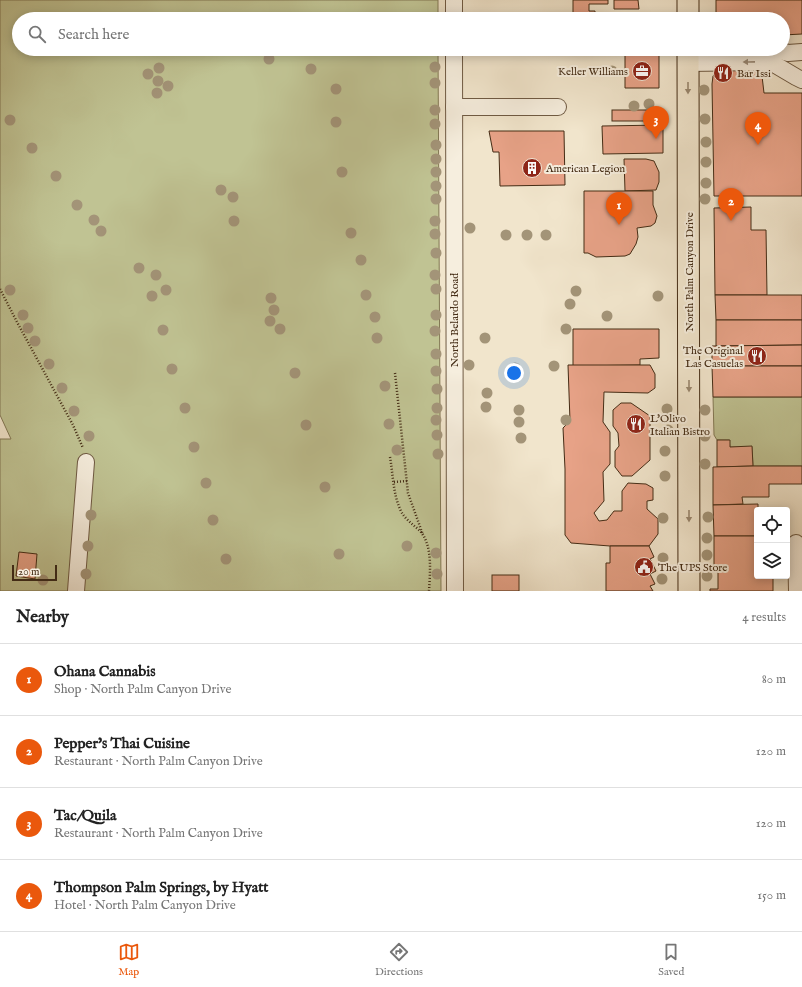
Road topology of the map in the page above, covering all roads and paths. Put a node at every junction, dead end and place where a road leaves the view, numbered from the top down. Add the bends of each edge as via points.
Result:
1 (454, 0) edge
2 (688, 0) edge
3 (454, 12) edge
4 (688, 12) edge
5 (795, 53) edge
6 (454, 56) edge
7 (688, 56) edge
8 (786, 70) junction
9 (802, 80) edge
10 (558, 107) dead end
11 (454, 108) junction
12 (0, 289) edge
13 (395, 373) dead end
14 (390, 457) dead end
15 (86, 462) joint
16 (407, 481) junction
17 (394, 482) junction
18 (423, 535) junction
19 (796, 543) dead end
20 (76, 591) edge
21 (429, 591) edge
22 (455, 591) edge
23 (689, 591) edge
24 (797, 591) edge

1 - 3 street
2 - 4 main road
5 - 8 street via 785,60
6 - 11 street, North Belardo Road
8 -> 7 street via 774,64 761,62
7 -> 23 main road, North Palm Canyon Drive
8 - 9 street
10 - 11 street
11 - 22 street, North Belardo Road
12 - 15 path via 73,425
13 - 16 path
14 - 17 path
15 - 20 street
16 - 17 path
16 - 18 path
17 - 18 path via 396,500 402,513
18 - 21 path via 428,545
19 - 24 street

